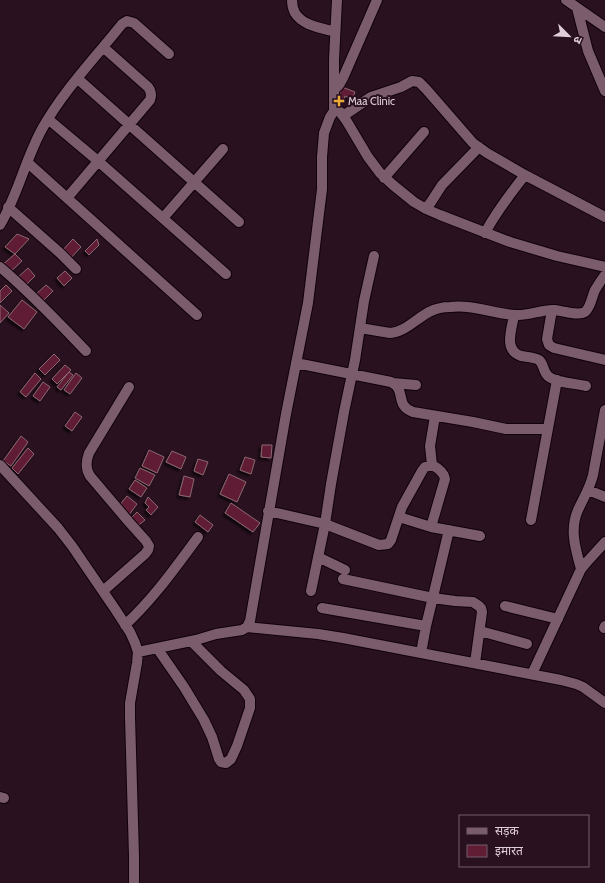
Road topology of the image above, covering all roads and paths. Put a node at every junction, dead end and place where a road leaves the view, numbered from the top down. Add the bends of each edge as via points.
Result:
1 (292, 0) edge
2 (337, 0) edge
3 (377, 0) edge
4 (566, 0) edge
5 (577, 8) junction
6 (605, 27) edge
7 (335, 32) junction
8 (103, 47) junction
9 (169, 54) dead end
10 (78, 79) junction
11 (334, 90) junction
12 (605, 91) edge
13 (338, 114) junction
14 (48, 119) junction
15 (129, 124) junction
16 (424, 132) dead end
17 (479, 147) junction
18 (223, 150) dead end
19 (98, 161) junction
20 (26, 162) junction
21 (525, 176) junction
22 (384, 178) junction
23 (194, 182) junction
24 (67, 198) junction
25 (8, 207) junction
26 (426, 209) junction
27 (605, 217) edge
28 (163, 218) junction
29 (240, 222) dead end
30 (0, 225) edge
31 (485, 233) junction
32 (374, 256) dead end
33 (0, 267) edge
34 (605, 267) edge
35 (76, 269) dead end
36 (226, 274) dead end
37 (605, 275) edge
38 (552, 310) junction
39 (197, 315) dead end
40 (514, 315) junction
41 (360, 328) junction
42 (86, 350) dead end
43 (605, 360) edge
44 (296, 363) junction
45 (353, 374) junction
46 (557, 380) junction
47 (393, 383) junction
48 (416, 385) dead end
49 (586, 386) dead end
50 (129, 387) dead end
51 (605, 410) edge
52 (435, 416) junction
53 (547, 429) junction
54 (0, 465) edge
55 (432, 465) junction
56 (588, 490) junction
57 (605, 497) edge
58 (268, 511) junction
59 (399, 517) junction
60 (530, 520) dead end
61 (325, 524) junction
62 (431, 527) junction
63 (449, 530) junction
64 (480, 536) dead end
65 (198, 537) dead end
66 (605, 542) edge
67 (318, 557) junction
68 (581, 569) junction
69 (103, 591) junction
70 (311, 591) dead end
71 (433, 598) junction
72 (505, 606) dead end
73 (322, 608) dead end
74 (558, 620) junction
75 (125, 625) junction
76 (426, 626) junction
77 (247, 627) junction
78 (480, 631) junction
79 (191, 641) junction
80 (527, 644) dead end
81 (157, 648) junction
82 (138, 652) junction
83 (421, 653) junction
84 (475, 664) junction
85 (532, 674) junction
86 (605, 703) edge
87 (134, 883) edge

1 - 7 street via 295,13 302,21
2 - 7 street
3 - 11 street via 341,82
4 - 5 street
5 - 6 street
5 - 12 street via 588,51
7 - 11 street
8 - 9 street via 127,21 138,26
8 - 10 street
8 - 15 street via 151,92 150,100
10 - 14 street
10 - 15 street
11 - 13 street
13 - 17 street via 371,97 416,81
13 - 22 street
13 - 44 street via 330,117 324,133 321,199 308,303
14 - 19 street
14 - 20 street
15 - 19 street
15 - 23 street
16 - 22 street
17 - 21 street
17 - 26 street via 442,185
18 - 23 street
19 - 24 street
19 - 28 street
20 - 24 street
20 - 25 street
21 - 27 street
21 - 31 street via 509,194
22 - 26 street
23 - 28 street
23 - 29 street
24 - 39 street
25 - 30 street
25 - 35 street
26 - 31 street
28 - 36 street
31 - 34 street via 537,250
32 - 41 street
33 - 42 street
37 - 38 street via 583,313
38 - 40 street via 530,315
38 - 43 street via 547,339 549,345
40 - 41 street via 453,306 431,311 398,332 390,334
40 - 46 street via 511,349 516,354 539,361 547,376
41 - 45 street
44 - 45 street
44 - 58 street
45 - 47 street
45 - 61 street
46 - 49 street
46 - 53 street
47 - 48 street
47 - 52 street via 408,410
50 - 69 street via 89,454 86,468 146,541 148,550
51 - 56 street via 595,468
52 - 53 street via 506,429
52 - 55 street via 430,446
53 - 60 street
54 - 69 street via 58,528
55 - 59 street via 422,471
55 - 62 street via 440,470 445,479
56 - 57 street
56 - 68 street via 577,511 573,529
58 - 61 street
58 - 77 street
59 - 61 street via 390,542 384,545
59 - 62 street
61 - 67 street
62 - 63 street
63 - 64 street
63 - 71 street
65 - 75 street via 157,592
66 - 68 street
67 - 70 street
67 - 71 street via 344,574
68 - 74 street
69 - 75 street
71 - 76 street
71 - 78 street via 476,603 482,612
72 - 74 street
73 - 76 street
74 - 85 street
75 - 82 street
76 - 83 street
77 - 79 street
77 - 83 street via 324,635
78 - 80 street
78 - 84 street
79 - 81 street
79 - 81 street via 244,690 250,699 250,708 237,746 231,759 226,763 219,759 204,720
81 - 82 street
82 - 87 street via 130,710
83 - 84 street
84 - 85 street
85 - 86 street via 576,684

